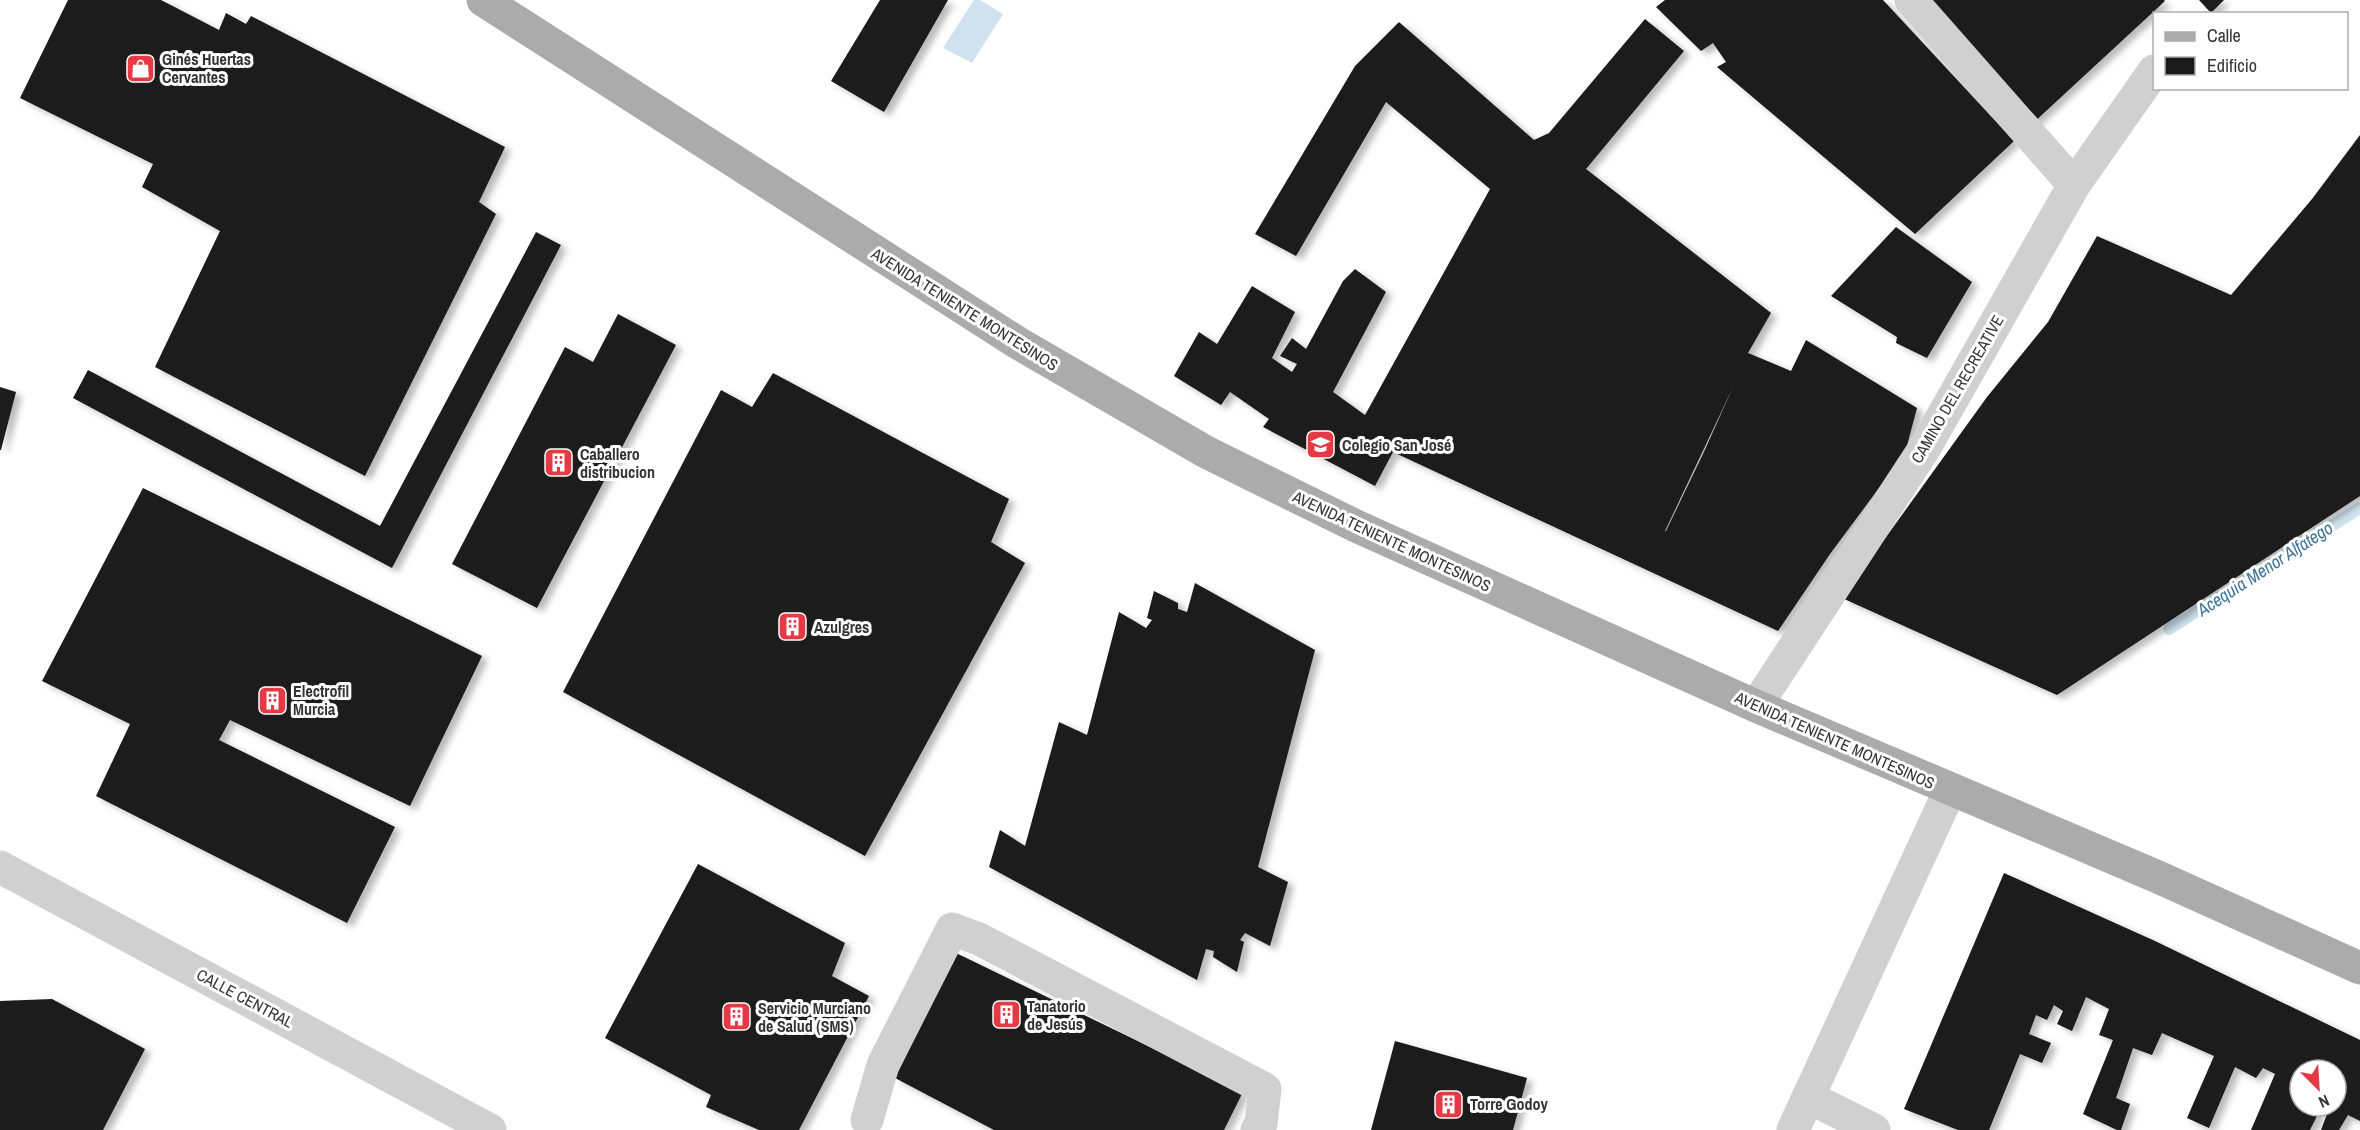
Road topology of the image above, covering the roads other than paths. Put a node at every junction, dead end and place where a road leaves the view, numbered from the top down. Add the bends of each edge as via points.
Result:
1 (483, 0) edge
2 (1911, 0) edge
3 (2153, 72) edge
4 (2074, 185) junction
5 (1756, 706) junction
6 (1950, 790) junction
7 (0, 867) edge
8 (2360, 968) edge
9 (1808, 1096) junction
10 (871, 1127) edge
11 (490, 1130) edge
12 (1257, 1130) edge
13 (1793, 1130) edge
14 (1874, 1130) edge

1 - 5 main road, AVENIDA TENIENTE MONTESINOS via 1008,337 1206,452 1356,526
2 - 4 street
3 - 4 street, CAMINO DEL RECREATIVE
4 - 5 street, CAMINO DEL RECREATIVE via 1924,449
5 - 6 main road, AVENIDA TENIENTE MONTESINOS
6 - 8 main road, AVENIDA TENIENTE MONTESINOS via 2158,877
6 - 9 street
7 - 11 street, CALLE CENTRAL
9 - 13 street
9 - 14 street
10 - 12 street via 883,1065 952,929 979,939 1265,1089

